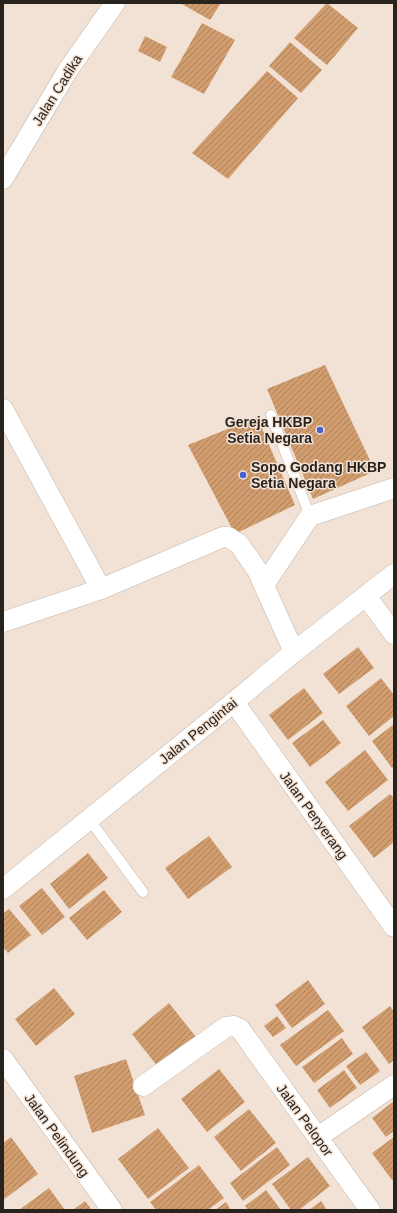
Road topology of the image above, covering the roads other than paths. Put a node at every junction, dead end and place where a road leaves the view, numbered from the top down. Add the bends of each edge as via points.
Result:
1 (115, 3) edge
2 (3, 179) edge
3 (3, 409) edge
4 (271, 415) dead end
5 (394, 488) edge
6 (310, 516) junction
7 (394, 574) edge
8 (264, 584) junction
9 (101, 588) junction
10 (366, 596) junction
11 (3, 622) edge
12 (394, 634) edge
13 (294, 652) junction
14 (234, 702) junction
15 (89, 819) junction
16 (3, 888) edge
17 (143, 892) dead end
18 (394, 927) edge
19 (3, 1059) edge
20 (394, 1085) edge
21 (143, 1086) dead end
22 (318, 1137) junction
23 (112, 1210) edge
24 (370, 1210) edge

1 - 2 street, Jalan Cadika via 68,70
3 - 9 street
4 - 6 lane
5 - 6 street
6 - 8 street
7 - 10 street, Jalan Pengintai
8 - 9 street via 239,544 228,537 223,537
8 - 13 street
9 - 11 street
10 - 12 street
10 - 13 street, Jalan Pengintai
13 - 14 street, Jalan Pengintai
14 - 15 street, Jalan Pengintai
14 - 18 street, Jalan Penyerang
15 - 16 street, Jalan Pengintai
15 - 17 lane
19 - 23 street, Jalan Pelindung
20 - 22 street
21 - 22 street, Jalan Pelopor via 226,1027 234,1026 240,1030
22 - 24 street, Jalan Pelopor

